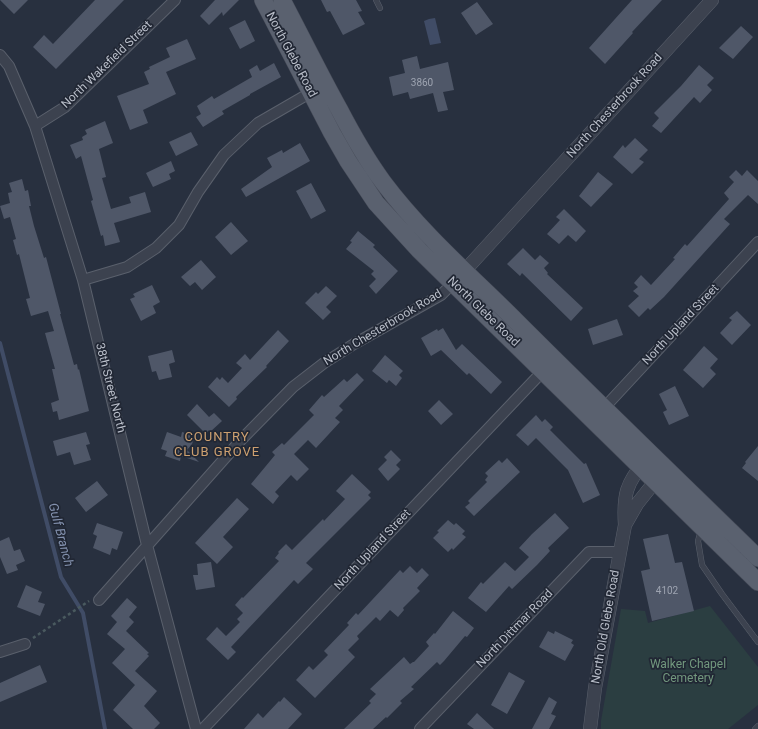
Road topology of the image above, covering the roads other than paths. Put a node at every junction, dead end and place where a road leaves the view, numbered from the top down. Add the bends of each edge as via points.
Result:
1 (175, 0) edge
2 (263, 0) edge
3 (282, 0) edge
4 (376, 0) edge
5 (710, 0) edge
6 (380, 8) dead end
7 (0, 55) edge
8 (326, 84) junction
9 (311, 92) junction
10 (35, 126) junction
11 (758, 242) edge
12 (464, 271) junction
13 (84, 280) junction
14 (453, 283) junction
15 (543, 371) junction
16 (604, 408) junction
17 (645, 460) junction
18 (660, 475) junction
19 (625, 525) junction
20 (702, 527) junction
21 (147, 545) junction
22 (620, 552) junction
23 (758, 558) edge
24 (758, 582) edge
25 (99, 600) dead end
26 (758, 642) edge
27 (25, 644) road end
28 (1, 648) edge
29 (758, 726) edge
30 (196, 729) edge
31 (203, 729) edge
32 (420, 729) edge
33 (590, 729) edge
34 (755, 729) edge

1 - 10 street, North Wakefield Street via 65,107
2 - 9 main road, North Glebe Road
3 - 8 main road, North Glebe Road
4 - 6 lane
5 - 12 street, North Chesterbrook Road
7 - 10 street, 38th Street North via 9,66
8 - 9 street
8 - 12 main road, North Glebe Road via 381,180 424,231
9 - 13 street via 258,123 224,154 178,225 156,248 126,267
9 - 14 main road, North Glebe Road via 338,146 376,203
10 - 13 street, 38th Street North
11 - 16 street, North Upland Street
12 - 14 street, North Chesterbrook Road
12 - 16 main road, North Glebe Road
13 - 21 street, 38th Street North
14 - 15 main road, North Glebe Road
14 - 21 street, North Chesterbrook Road via 440,295 324,363 293,387 241,440
15 - 17 main road, North Glebe Road
15 - 31 street, North Upland Street
16 - 17 main road, North Glebe Road
17 - 18 main road, North Glebe Road
17 - 19 street, North Old Glebe Road via 631,480 626,493
18 - 19 street, North Old Glebe Road
18 - 20 main road, North Glebe Road
18 - 23 main road, North Glebe Road
19 - 22 street, North Old Glebe Road
20 - 24 main road, North Glebe Road
20 - 26 lane via 698,541 702,565
21 - 25 street, North Chesterbrook Road
21 - 30 street, 38th Street North
22 - 32 street, North Dittmar Road via 589,552
22 - 33 street, North Old Glebe Road
27 - 28 street
29 - 34 lane

